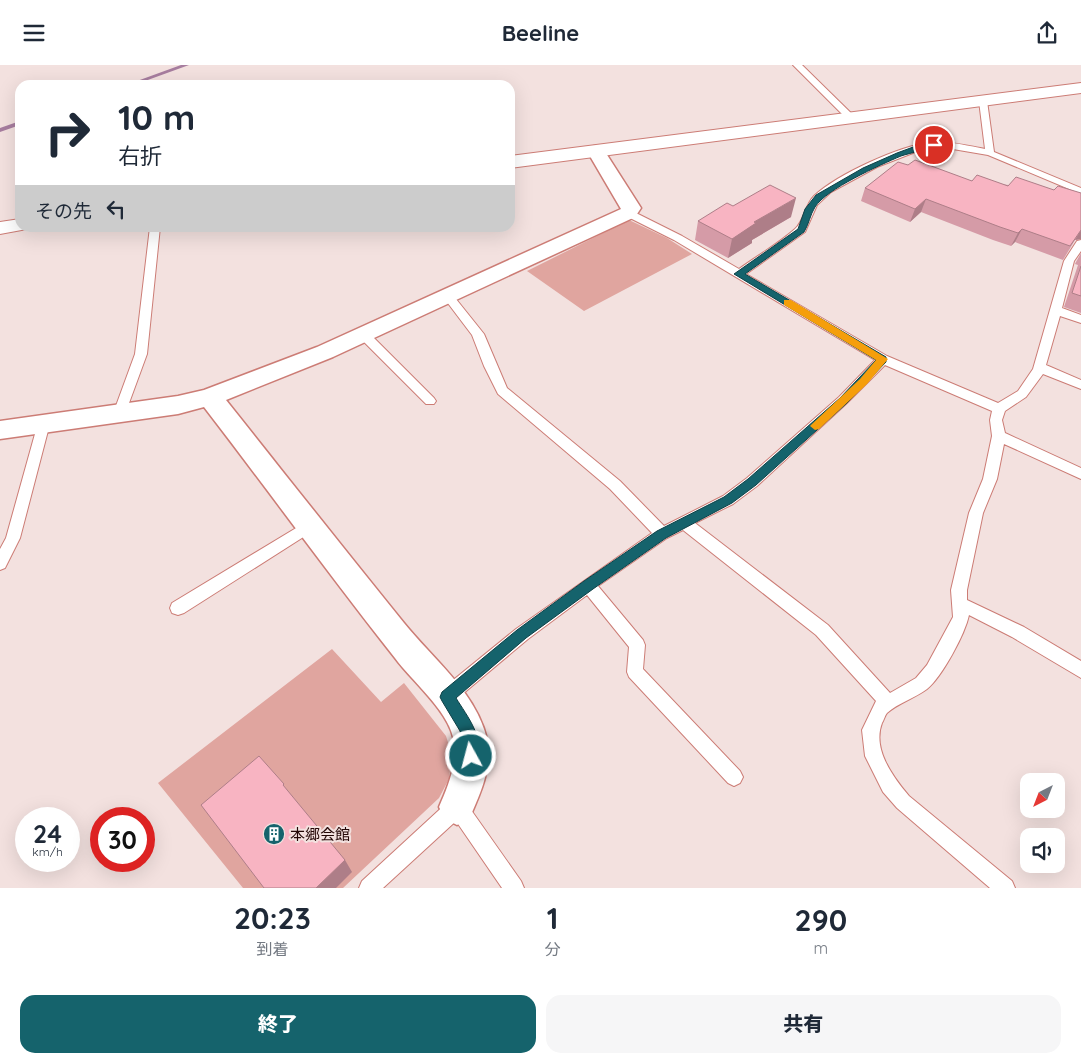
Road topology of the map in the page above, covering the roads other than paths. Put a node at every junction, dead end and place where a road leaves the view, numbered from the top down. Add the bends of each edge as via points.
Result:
1 (797, 65) edge
2 (1081, 89) edge
3 (983, 101) junction
4 (851, 118) junction
5 (596, 151) junction
6 (990, 153) junction
7 (515, 162) edge
8 (1081, 191) edge
9 (628, 213) junction
10 (15, 226) edge
11 (0, 228) edge
12 (154, 232) edge
13 (1081, 243) edge
14 (739, 274) junction
15 (448, 296) junction
16 (1054, 310) junction
17 (1081, 319) edge
18 (364, 335) junction
19 (883, 359) junction
20 (1039, 367) junction
21 (1081, 385) edge
22 (210, 397) junction
23 (430, 401) dead end
24 (999, 409) junction
25 (119, 414) junction
26 (44, 423) junction
27 (0, 430) edge
28 (998, 436) junction
29 (1081, 474) edge
30 (683, 522) junction
31 (311, 525) junction
32 (662, 534) junction
33 (0, 564) edge
34 (588, 585) junction
35 (960, 604) junction
36 (178, 608) dead end
37 (1081, 670) edge
38 (447, 697) junction
39 (888, 702) junction
40 (734, 777) dead end
41 (457, 807) junction
42 (369, 888) edge
43 (514, 888) edge
44 (1005, 888) edge

1 - 4 lane
2 - 3 street
3 - 4 street
3 - 6 lane
4 - 5 street
5 - 7 street
5 - 9 street via 630,208
6 - 8 lane
6 - 14 lane via 942,145 924,146 866,170 818,197 809,209 801,230
9 - 14 lane
9 - 15 street
10 - 11 street
12 - 25 lane via 141,354
13 - 16 lane via 1069,261
14 - 19 lane
15 - 18 street
15 - 32 lane via 478,334 502,391 615,485
16 - 17 lane
16 - 20 lane
18 - 22 street
18 - 23 lane
19 - 24 lane
19 - 30 lane via 772,466 728,500
20 - 21 lane
20 - 24 lane via 1022,394
22 - 25 street
22 - 31 street
24 - 28 lane via 996,420
25 - 26 street
26 - 27 street
26 - 33 lane via 13,538
28 - 29 lane
28 - 35 lane via 990,479 976,513 959,590
30 - 32 lane
30 - 39 lane via 822,631
31 - 36 lane
31 - 38 street
32 - 34 lane
34 - 38 lane via 522,634
34 - 40 lane via 637,645 635,672
35 - 37 lane via 1018,632
35 - 39 lane via 961,617 955,632 933,670 922,683
38 - 41 street via 470,739 467,779
39 - 44 lane via 880,708 871,730 874,756 889,785 903,802
41 - 42 lane
41 - 43 lane

